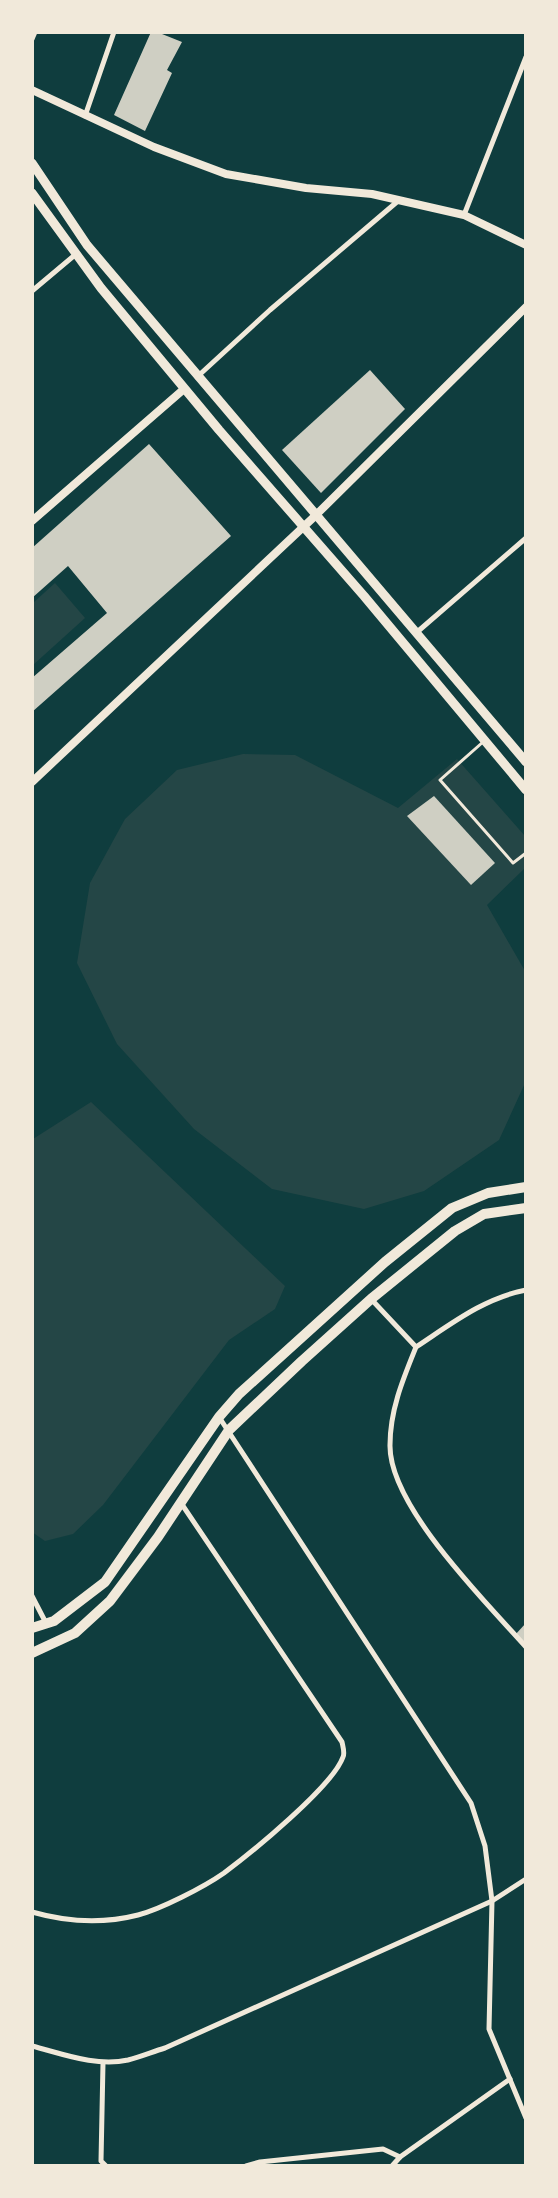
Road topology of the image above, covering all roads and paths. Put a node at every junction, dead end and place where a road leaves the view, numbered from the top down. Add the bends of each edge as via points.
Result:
1 (35, 32) edge
2 (114, 32) edge
3 (32, 39) edge
4 (526, 58) edge
5 (32, 90) edge
6 (84, 116) junction
7 (32, 163) edge
8 (32, 193) edge
9 (398, 201) junction
10 (464, 214) junction
11 (526, 245) edge
12 (76, 254) junction
13 (32, 291) edge
14 (526, 307) edge
15 (197, 377) junction
16 (184, 389) junction
17 (315, 516) junction
18 (32, 522) edge
19 (303, 526) junction
20 (526, 538) edge
21 (416, 633) junction
22 (485, 741) junction
23 (526, 762) edge
24 (32, 782) edge
25 (526, 790) edge
26 (526, 853) edge
27 (526, 1187) edge
28 (526, 1208) edge
29 (526, 1290) edge
30 (371, 1299) junction
31 (416, 1347) junction
32 (219, 1417) junction
33 (229, 1430) junction
34 (181, 1503) junction
35 (32, 1596) edge
36 (46, 1624) junction
37 (32, 1628) edge
38 (526, 1647) edge
39 (32, 1653) edge
40 (526, 1879) edge
41 (492, 1901) junction
42 (32, 1912) edge
43 (32, 2046) edge
44 (103, 2062) junction
45 (510, 2080) junction
46 (526, 2118) edge
47 (400, 2157) junction
48 (106, 2166) edge
49 (246, 2166) edge
50 (392, 2166) edge

1 - 3 street
2 - 6 street
4 - 10 street
5 - 6 street
6 - 9 street via 154,148 226,174 306,188 372,194
7 - 15 main road via 87,245
8 - 12 main road
9 - 10 street
9 - 15 street
10 - 11 street
12 - 13 street
12 - 16 main road
14 - 17 street
15 - 16 main road
15 - 17 main road
16 - 18 street
16 - 19 main road
17 - 19 street
17 - 21 main road
19 - 22 main road
19 - 24 street
20 - 21 street
21 - 23 main road
22 - 25 main road
22 - 26 lane via 440,780 513,863
27 - 32 main road via 488,1193 452,1208 385,1262 239,1394
28 - 30 main road via 484,1214 455,1231
29 - 31 street via 472,1310
30 - 31 street
30 - 33 main road
31 - 38 street via 393,1412 390,1446 397,1480 432,1540
32 - 33 street
32 - 36 main road via 105,1582
33 - 34 main road
33 - 41 street via 471,1804 485,1846
34 - 39 main road via 110,1601 75,1633
34 - 42 street via 342,1742 344,1755 334,1774 270,1836 222,1874 164,1906 138,1915 91,1922
35 - 36 street
36 - 37 main road
40 - 41 street
41 - 44 street via 165,2048 127,2060
41 - 45 street via 489,2029
43 - 44 street
44 - 48 street via 101,2161
45 - 46 street
45 - 47 street
47 - 49 street via 382,2149
47 - 50 street

